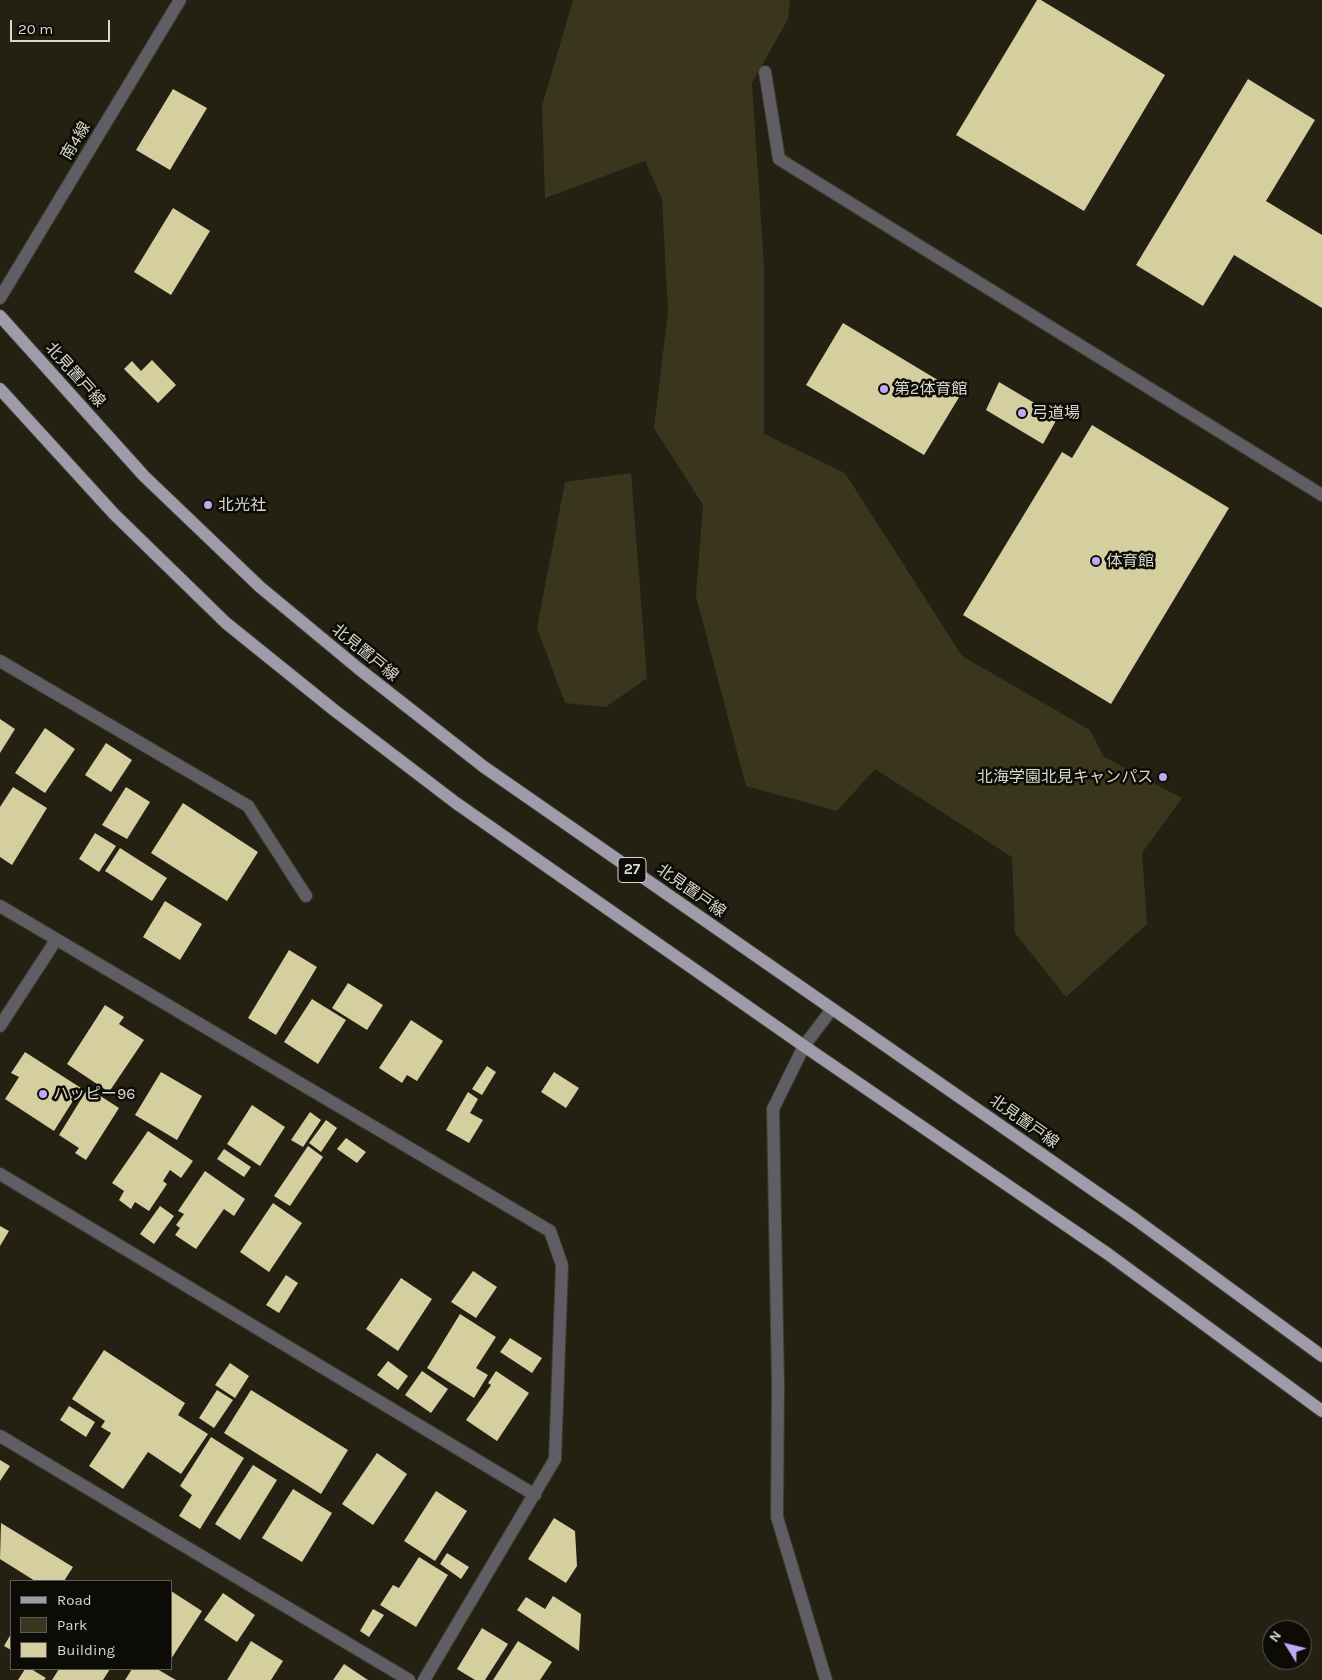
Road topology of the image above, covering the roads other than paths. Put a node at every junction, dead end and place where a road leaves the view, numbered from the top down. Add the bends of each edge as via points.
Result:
1 (180, 0) edge
2 (765, 72) dead end
3 (0, 298) edge
4 (0, 316) edge
5 (0, 389) edge
6 (1322, 495) edge
7 (0, 660) edge
8 (306, 896) dead end
9 (0, 906) edge
10 (56, 940) junction
11 (832, 1009) junction
12 (0, 1026) edge
13 (804, 1046) junction
14 (0, 1174) edge
15 (1322, 1356) edge
16 (1322, 1410) edge
17 (0, 1436) edge
18 (535, 1495) junction
19 (409, 1680) edge
20 (424, 1680) edge
21 (826, 1680) edge

1 - 3 street, 南4線
2 - 6 street via 779,159
4 - 11 main road, 北見置戸線 / 27 via 144,476 267,594 484,766
5 - 13 main road via 114,514 226,623 456,803
7 - 8 street via 248,806
9 - 10 street
10 - 12 street
10 - 18 street via 550,1232 562,1264 555,1459
11 - 13 street
11 - 15 main road, 北見置戸線 / 27 via 1135,1219
13 - 16 main road via 1108,1254
13 - 21 street via 773,1109 777,1517
14 - 18 street
17 - 19 street
18 - 20 street

